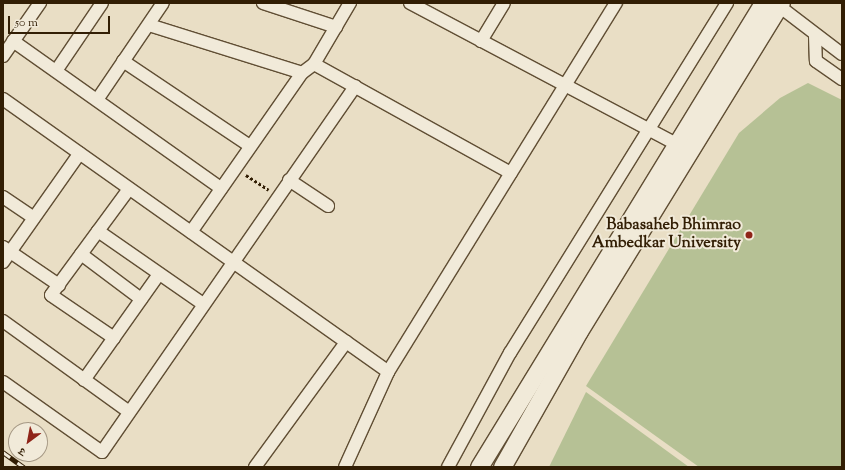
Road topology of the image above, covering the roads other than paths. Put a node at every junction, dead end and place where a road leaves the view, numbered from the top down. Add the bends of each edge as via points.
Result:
1 (40, 3) edge
2 (102, 3) edge
3 (163, 3) edge
4 (263, 3) edge
5 (350, 3) edge
6 (410, 3) edge
7 (504, 3) edge
8 (616, 3) edge
9 (727, 3) edge
10 (775, 4) edge
11 (149, 24) junction
12 (336, 27) junction
13 (815, 36) junction
14 (13, 41) junction
15 (481, 41) junction
16 (842, 54) edge
17 (3, 56) edge
18 (124, 61) junction
19 (314, 64) junction
20 (56, 71) junction
21 (302, 73) junction
22 (842, 79) edge
23 (565, 85) junction
24 (355, 86) junction
25 (3, 99) edge
26 (97, 100) junction
27 (649, 130) junction
28 (250, 146) junction
29 (683, 148) junction
30 (80, 153) junction
31 (511, 173) junction
32 (289, 180) junction
33 (129, 188) junction
34 (222, 188) junction
35 (3, 197) edge
36 (328, 206) dead end
37 (34, 218) junction
38 (98, 231) junction
39 (191, 232) junction
40 (7, 250) edge
41 (81, 254) junction
42 (232, 261) junction
43 (3, 262) edge
44 (159, 274) junction
45 (58, 285) junction
46 (141, 299) junction
47 (202, 304) junction
48 (3, 321) edge
49 (114, 338) junction
50 (346, 342) junction
51 (388, 372) junction
52 (84, 380) junction
53 (3, 382) edge
54 (129, 412) junction
55 (255, 467) edge
56 (345, 467) edge
57 (448, 467) edge
58 (479, 467) edge
59 (502, 467) edge

1 - 14 street
2 - 20 street
3 - 11 street
4 - 12 street
5 - 12 street
6 - 15 street
7 - 15 street
8 - 23 street
9 - 27 street
10 - 13 street
10 - 29 street
11 - 18 street
11 - 21 street
12 - 19 street
13 - 16 street
13 - 22 street via 816,61
14 - 17 street
14 - 20 street
15 - 23 street
18 - 26 street
18 - 28 street
19 - 21 street
19 - 24 street
20 - 26 street
21 - 28 street
23 - 27 street
23 - 31 street
24 - 31 street
24 - 32 street
25 - 30 street
26 - 34 street
27 - 29 street
27 - 57 street via 510,353
28 - 34 street
29 - 58 street
29 - 59 street
30 - 33 street
30 - 37 street
31 - 51 street
32 - 36 street
32 - 42 street
33 - 38 street
33 - 39 street
34 - 39 street
35 - 37 street
37 - 40 street
38 - 41 street
38 - 44 street
39 - 42 street
40 - 43 street
40 - 45 street
41 - 45 street
41 - 46 street
42 - 47 street
42 - 50 street
44 - 46 street
44 - 47 street
45 - 49 street via 51,295
46 - 49 street
47 - 54 street
48 - 52 street
49 - 52 street
50 - 51 street
50 - 55 street
51 - 56 street
52 - 54 street
53 - 54 street via 102,452

